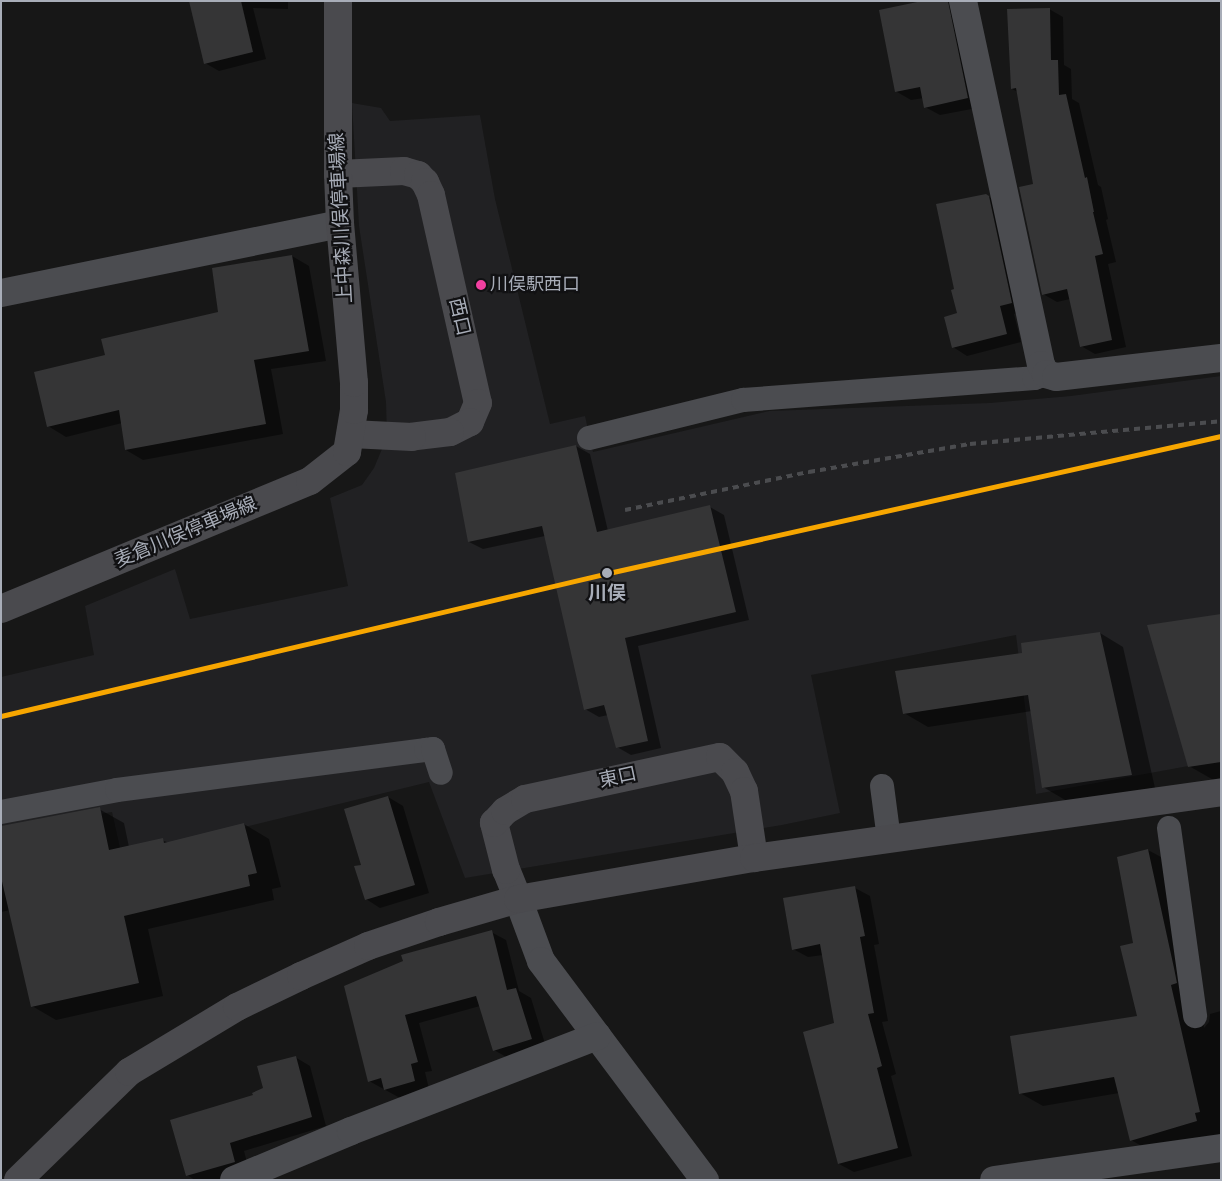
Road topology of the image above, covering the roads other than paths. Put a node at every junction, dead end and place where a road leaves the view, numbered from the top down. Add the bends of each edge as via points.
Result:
1 (338, 1) edge
2 (963, 1) edge
3 (338, 174) junction
4 (340, 224) junction
5 (1, 293) edge
6 (1221, 358) edge
7 (1046, 374) junction
8 (351, 434) junction
9 (589, 438) dead end
10 (1, 609) edge
11 (441, 773) dead end
12 (882, 786) dead end
13 (1221, 792) edge
14 (1, 812) edge
15 (1169, 828) dead end
16 (889, 839) junction
17 (754, 858) junction
18 (518, 899) junction
19 (1196, 1016) dead end
20 (597, 1036) junction
21 (1221, 1148) edge
22 (18, 1180) edge
23 (234, 1180) edge
24 (706, 1180) edge
25 (994, 1180) edge

1 - 3 street, 上中森川俣停車場線
2 - 7 street via 1041,365
3 - 4 street, 上中森川俣停車場線
3 - 8 street, 西口 via 404,171 418,175 425,182 431,196 478,403 470,422 450,432 404,437
4 - 5 street
4 - 8 street, 上中森川俣停車場線 via 354,383
6 - 7 street via 1056,377
7 - 9 lane via 1034,378 743,400
8 - 10 street, 麦倉川俣停車場線 via 348,452 310,481
11 - 14 lane via 433,749 117,790
12 - 16 lane
13 - 16 street
15 - 19 lane
16 - 17 street
17 - 18 street
17 - 18 street, 東口 via 744,791 735,772 720,757 524,799 505,811 494,823 506,870
18 - 20 street via 541,961
18 - 22 street via 368,946 237,1007 129,1072
20 - 23 street
20 - 24 street
21 - 25 street

